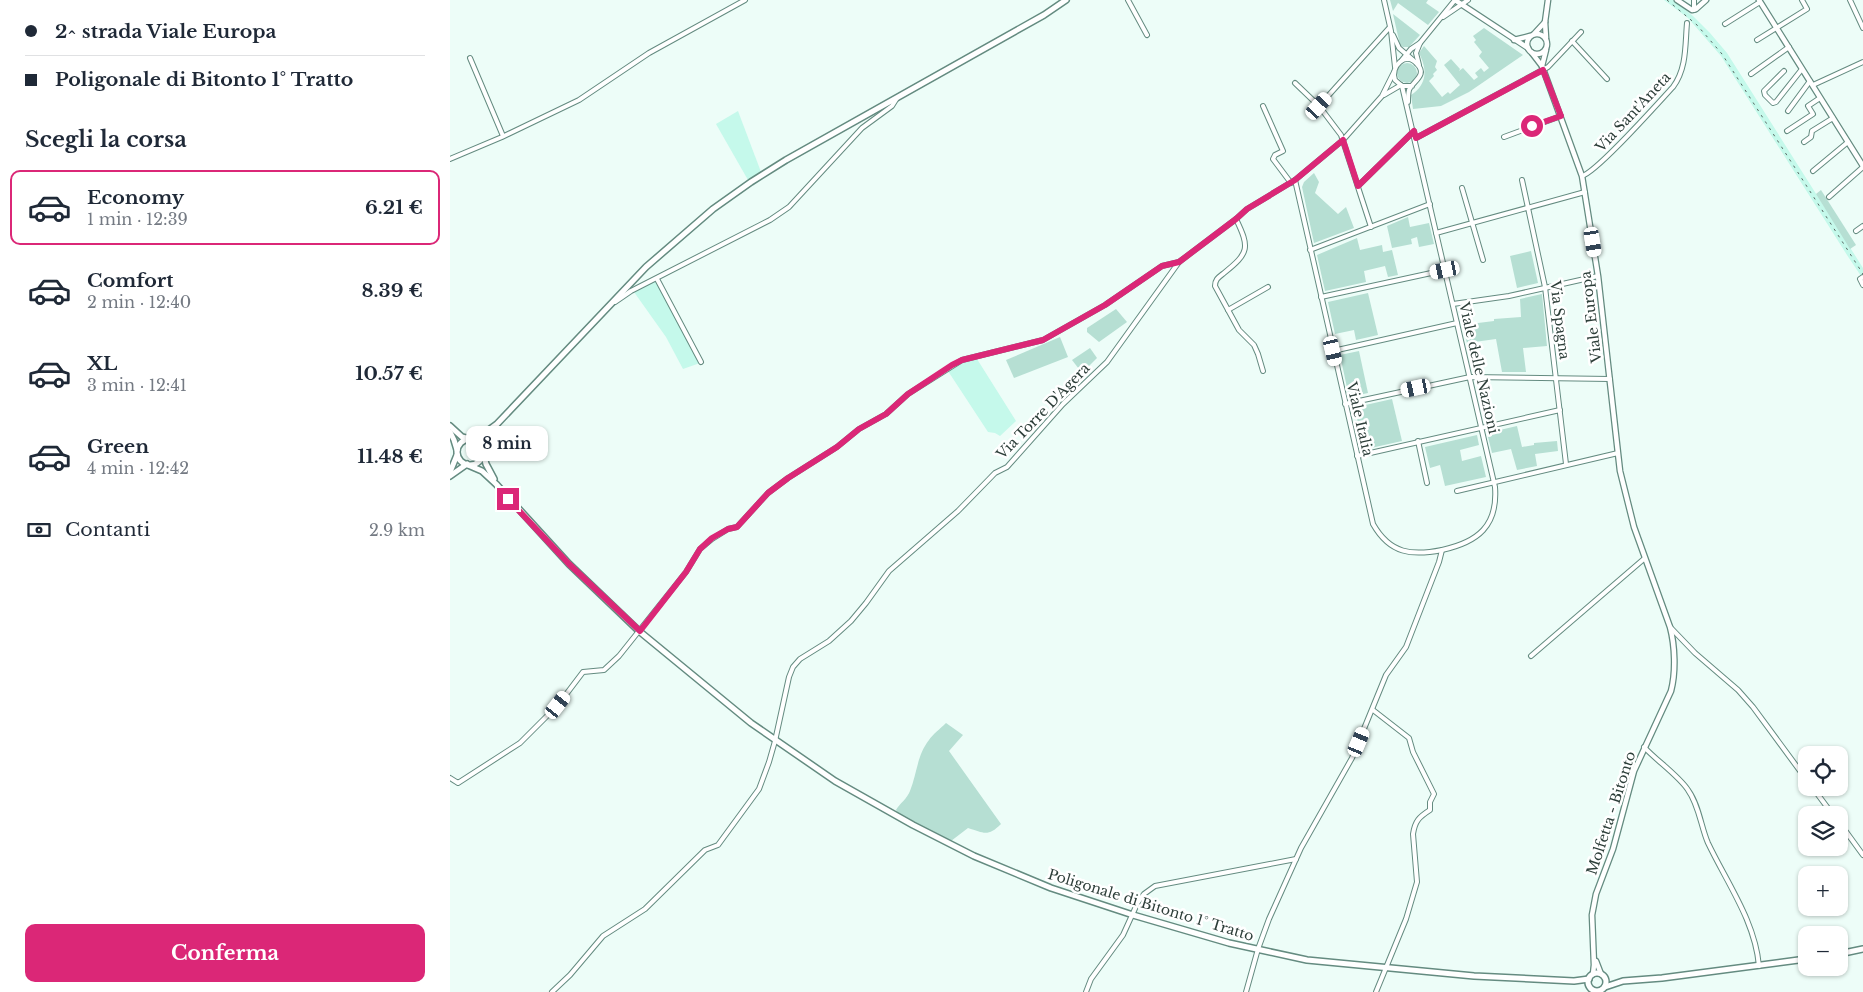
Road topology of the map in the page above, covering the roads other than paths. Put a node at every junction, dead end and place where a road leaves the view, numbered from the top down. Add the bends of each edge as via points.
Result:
1 (745, 0) edge
2 (1066, 0) edge
3 (1128, 0) edge
4 (1384, 0) edge
5 (1455, 0) edge
6 (1468, 0) edge
7 (1548, 0) edge
8 (1677, 0) edge
9 (1694, 0) edge
10 (1706, 0) edge
11 (1802, 0) edge
12 (1850, 0) edge
13 (1760, 1) edge
14 (1462, 5) junction
15 (1694, 10) junction
16 (1441, 18) junction
17 (1545, 22) junction
18 (1687, 23) dead end
19 (1725, 24) dead end
20 (1776, 28) junction
21 (1863, 28) edge
22 (1390, 29) junction
23 (1581, 32) dead end
24 (1147, 35) dead end
25 (1531, 36) junction
26 (1546, 39) junction
27 (1514, 40) junction
28 (1758, 40) dead end
29 (1572, 41) junction
30 (1420, 43) junction
31 (1788, 47) junction
32 (1528, 48) junction
33 (1546, 48) junction
34 (1532, 53) junction
35 (1407, 54) junction
36 (470, 58) dead end
37 (1402, 60) junction
38 (1863, 62) edge
39 (1417, 64) junction
40 (1395, 67) junction
41 (1543, 68) junction
42 (1802, 69) junction
43 (1784, 71) dead end
44 (1394, 72) junction
45 (1751, 74) dead end
46 (1606, 79) dead end
47 (1295, 83) dead end
48 (1811, 83) junction
49 (1402, 85) junction
50 (1412, 86) junction
51 (899, 96) junction
52 (1382, 96) junction
53 (1820, 98) junction
54 (1407, 105) junction
55 (1263, 106) dead end
56 (1319, 106) junction
57 (1788, 111) dead end
58 (1561, 116) junction
59 (1833, 118) junction
60 (1414, 131) junction
61 (1787, 131) dead end
62 (503, 136) junction
63 (1504, 137) dead end
64 (1416, 138) junction
65 (1343, 140) junction
66 (1804, 142) dead end
67 (1848, 142) junction
68 (450, 159) edge
69 (1863, 167) edge
70 (1814, 171) dead end
71 (1582, 176) junction
72 (1522, 180) dead end
73 (1293, 182) junction
74 (1358, 186) junction
75 (1462, 188) dead end
76 (1585, 192) junction
77 (1829, 197) dead end
78 (1430, 204) junction
79 (1529, 206) junction
80 (1236, 219) junction
81 (1472, 223) junction
82 (1371, 226) junction
83 (1863, 226) edge
84 (1856, 231) dead end
85 (1436, 233) junction
86 (1310, 250) junction
87 (1483, 260) dead end
88 (1179, 262) junction
89 (1445, 270) junction
90 (1598, 276) junction
91 (1863, 276) edge
92 (657, 279) junction
93 (1863, 285) edge
94 (1268, 287) dead end
95 (1545, 287) junction
96 (1321, 297) junction
97 (611, 304) junction
98 (1452, 304) junction
99 (1228, 310) junction
100 (1457, 323) junction
101 (1333, 351) junction
102 (701, 362) dead end
103 (1263, 371) dead end
104 (1470, 377) junction
105 (1556, 379) junction
106 (1610, 379) junction
107 (1345, 404) junction
108 (1560, 410) junction
109 (497, 424) junction
110 (450, 426) edge
111 (1481, 427) junction
112 (450, 432) edge
113 (472, 439) junction
114 (1418, 441) junction
115 (450, 446) edge
116 (457, 451) junction
117 (483, 451) junction
118 (1618, 453) junction
119 (1357, 456) junction
120 (468, 464) junction
121 (1566, 464) junction
122 (450, 472) edge
123 (450, 476) edge
124 (1494, 482) junction
125 (1427, 483) dead end
126 (496, 484) junction
127 (1457, 491) dead end
128 (1442, 550) junction
129 (1645, 558) junction
130 (1670, 626) junction
131 (640, 631) junction
132 (1531, 656) dead end
133 (1373, 710) junction
134 (775, 741) junction
135 (1644, 747) junction
136 (1798, 767) edge
137 (450, 778) edge
138 (1848, 834) edge
139 (1863, 855) edge
140 (1296, 859) junction
141 (1133, 915) junction
142 (1863, 949) edge
143 (1258, 950) junction
144 (1848, 952) edge
145 (1594, 953) junction
146 (1798, 960) edge
147 (1759, 966) junction
148 (1386, 968) junction
149 (1604, 976) junction
150 (1590, 979) junction
151 (1622, 981) junction
152 (1602, 990) edge
153 (1594, 991) edge
154 (552, 992) edge
155 (1086, 992) edge
156 (1246, 992) edge
157 (1376, 992) edge

1 - 62 street via 649,54 579,100
2 - 51 main road
3 - 24 street
4 - 22 street
5 - 14 street
5 - 16 street
6 - 14 street
7 - 17 street
8 - 15 street
9 - 15 street
10 - 15 street
11 - 20 street via 1808,9
12 - 21 street
13 - 19 street
13 - 20 street
14 - 16 street
14 - 27 street
16 - 30 street
17 - 25 street
17 - 26 street
18 - 71 street, Via Sant'Aneta via 1684,59 1673,87 1588,175
20 - 28 street
20 - 31 street
22 - 35 street
22 - 40 street
22 - 56 street
23 - 29 street
25 - 26 street via 1539,34
25 - 27 street
25 - 32 street
26 - 33 street
27 - 32 street
29 - 41 street via 1548,67
29 - 46 street
30 - 35 street
30 - 39 street via 1416,53
31 - 42 street
31 - 45 street
32 - 34 street
33 - 34 street via 1541,53
33 - 41 street
34 - 41 street, Viale Europa
35 - 37 street
35 - 39 street
36 - 62 street
37 - 39 street via 1409,59
37 - 40 street
38 - 48 street
39 - 50 street via 1419,79
40 - 44 street
41 - 58 street, Viale Europa
41 - 64 street
42 - 43 street via 1773,103 1764,96 1764,91
42 - 48 street
44 - 49 street
44 - 52 street
47 - 56 street
48 - 53 street
48 - 57 street
49 - 50 street
49 - 52 street
49 - 54 street, Viale delle Nazioni
50 - 54 street, Viale delle Nazioni
51 - 92 street via 892,106 862,128 789,208
51 - 97 main road via 786,160 737,192 646,267
52 - 65 street, Via Torre D'Agera
53 - 59 street
53 - 61 street via 1808,106 1813,114
54 - 60 street, Viale delle Nazioni
55 - 73 street via 1283,151 1273,159
56 - 65 street
58 - 63 street
58 - 71 street, Viale Europa
59 - 66 street via 1812,131 1811,137
59 - 67 street
60 - 64 street, Viale delle Nazioni
60 - 74 street
62 - 68 street
64 - 78 street, Viale delle Nazioni
65 - 73 street, Via Torre D'Agera
65 - 74 street
67 - 69 street
67 - 70 street
69 - 77 street
71 - 76 street, Viale Europa
72 - 79 street, Via Spagna
73 - 80 street, Via Torre D'Agera
73 - 86 street, Viale Italia
74 - 82 street
75 - 81 street
76 - 79 street
76 - 90 street, Viale Europa
78 - 82 street
78 - 85 street, Viale delle Nazioni
79 - 81 street
79 - 95 street, Via Spagna
80 - 88 street, Via Torre D'Agera
80 - 99 street via 1244,236 1245,250 1215,282
81 - 85 street
81 - 87 street
82 - 86 street
83 - 84 street
85 - 89 street, Viale delle Nazioni
86 - 96 street, Viale Italia
88 - 131 street via 1162,266 1105,305 1043,340 962,360 908,394 886,414 859,429 768,493 737,527 712,538 700,549
88 - 134 street, Via Torre D'Agera via 1108,362 1063,404 1008,467 995,473 958,511 889,571 851,621 793,667
89 - 96 street
89 - 98 street, Viale delle Nazioni
90 - 95 street
90 - 106 street, Viale Europa
91 - 93 street via 1860,279
92 - 97 street
92 - 102 street
94 - 99 street
95 - 98 street
95 - 105 street, Via Spagna
96 - 101 street, Viale Italia
97 - 109 main road
98 - 100 street, Viale delle Nazioni
99 - 103 street via 1239,330 1254,345
100 - 101 street
100 - 104 street, Viale delle Nazioni
101 - 107 street, Viale Italia
104 - 105 street
104 - 107 street
104 - 111 street, Viale delle Nazioni
105 - 106 street
105 - 108 street, Via Spagna
106 - 118 street, Viale Europa
107 - 119 street, Viale Italia
108 - 111 street
108 - 121 street, Via Spagna
109 - 113 main road
109 - 117 main road
110 - 113 main road via 462,436
111 - 114 street
111 - 124 street, Viale delle Nazioni
112 - 116 main road
113 - 116 main road via 460,444
113 - 117 main road via 480,443
114 - 119 street
114 - 125 street
115 - 116 street
116 - 120 main road via 461,461
116 - 122 main road
117 - 120 main road via 480,460
117 - 126 main road
118 - 121 street
118 - 129 street, Viale Europa via 1631,517
119 - 128 street, Viale Italia via 1371,518 1381,536 1391,546 1405,552
120 - 123 main road
120 - 126 main road
121 - 124 street
124 - 127 street
124 - 128 street, Viale delle Nazioni via 1495,505 1483,531 1463,544
126 - 131 main road, Poligonale di Bitonto 1° Tratto via 569,564
128 - 133 street via 1406,647 1386,675
129 - 130 street, Molfetta - Bitonto
129 - 132 street
130 - 135 street, Molfetta - Bitonto via 1674,680 1667,702
130 - 136 street via 1695,653 1738,690
131 - 134 main road, Poligonale di Bitonto 1° Tratto
131 - 137 street via 604,670 583,672 558,705 520,743 458,783
133 - 140 street via 1352,758
133 - 148 street via 1409,738 1434,794 1430,810 1417,819 1414,826 1416,889
134 - 141 main road, Poligonale di Bitonto 1° Tratto via 835,781 974,856 1051,888
134 - 154 street, Via Torre D'Agera via 759,789 718,845 704,850 645,909 603,936
135 - 145 street, Molfetta - Bitonto via 1594,905
135 - 147 street via 1688,790 1708,843 1751,931
138 - 139 street
140 - 141 street via 1155,886 1144,894
140 - 143 street
141 - 143 main road, Poligonale di Bitonto 1° Tratto
141 - 155 street via 1124,935 1091,979
142 - 144 main road
143 - 148 main road, Poligonale di Bitonto 1° Tratto via 1307,960
143 - 156 street
145 - 149 street, Molfetta - Bitonto
145 - 150 street, Molfetta - Bitonto
146 - 147 main road
147 - 151 main road
148 - 150 main road, Poligonale di Bitonto 1° Tratto via 1474,976
148 - 157 street
149 - 150 main road, Poligonale di Bitonto 1° Tratto
149 - 151 main road, Poligonale di Bitonto 1° Tratto
149 - 152 main road
150 - 153 main road
151 - 152 main road
152 - 153 main road

